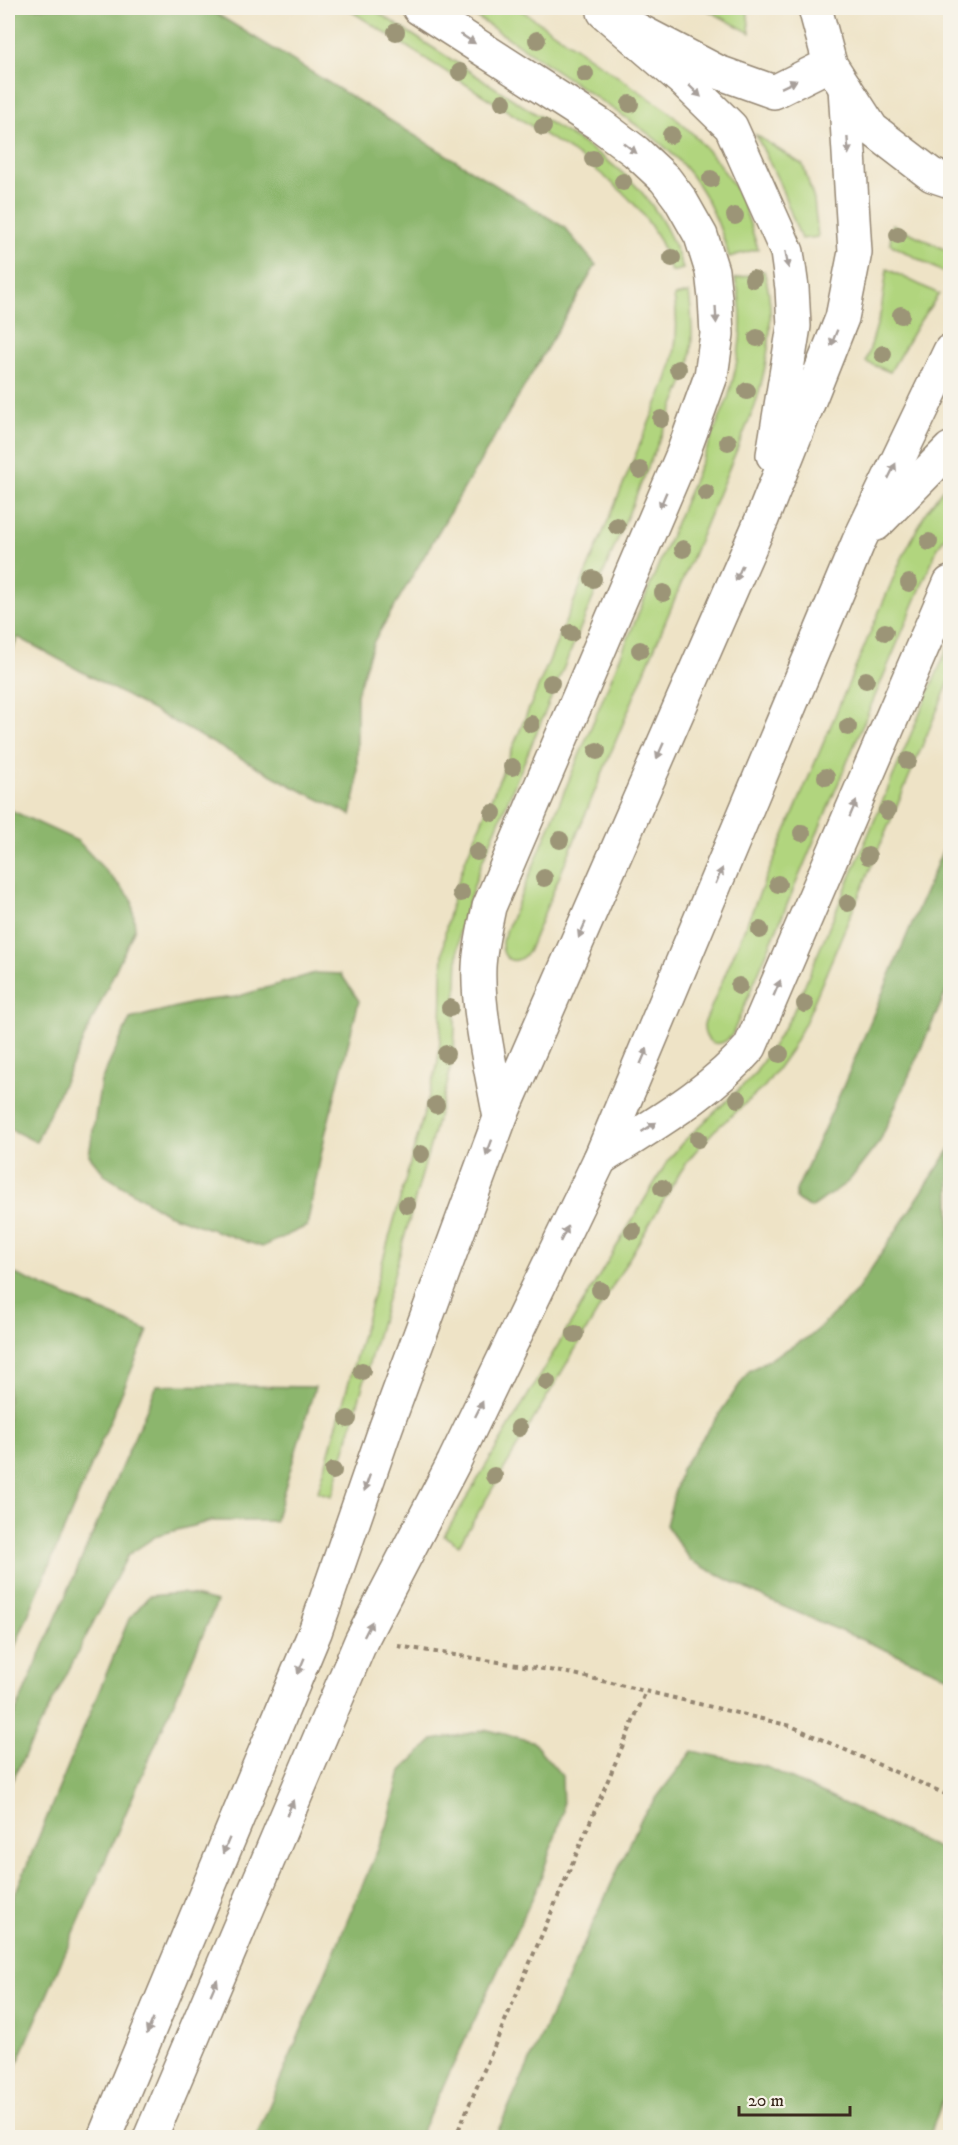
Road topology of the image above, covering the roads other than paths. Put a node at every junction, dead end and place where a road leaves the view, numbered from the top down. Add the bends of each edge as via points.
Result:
1 (419, 8) edge
2 (815, 8) edge
3 (600, 10) edge
4 (837, 76) junction
5 (951, 181) edge
6 (951, 351) edge
7 (951, 449) edge
8 (762, 519) junction
9 (858, 543) junction
10 (951, 583) edge
11 (500, 1118) junction
12 (600, 1159) junction
13 (104, 2138) edge
14 (150, 2138) edge

1 -> 11 main road via 599,124 665,179 701,236 712,271 715,298 717,334 711,376 682,456 489,907 479,969
2 - 4 main road
3 -> 4 main road via 718,72 774,92
3 -> 8 main road via 731,127 787,252 794,326
4 - 5 main road via 872,129 932,175
4 -> 8 main road via 855,252 842,318
9 -> 6 main road
7 - 9 main road
8 -> 11 main road
12 -> 9 main road
12 -> 10 main road via 696,1097 731,1069 750,1047
11 -> 13 main road via 315,1632
14 -> 12 main road via 362,1641 454,1462

